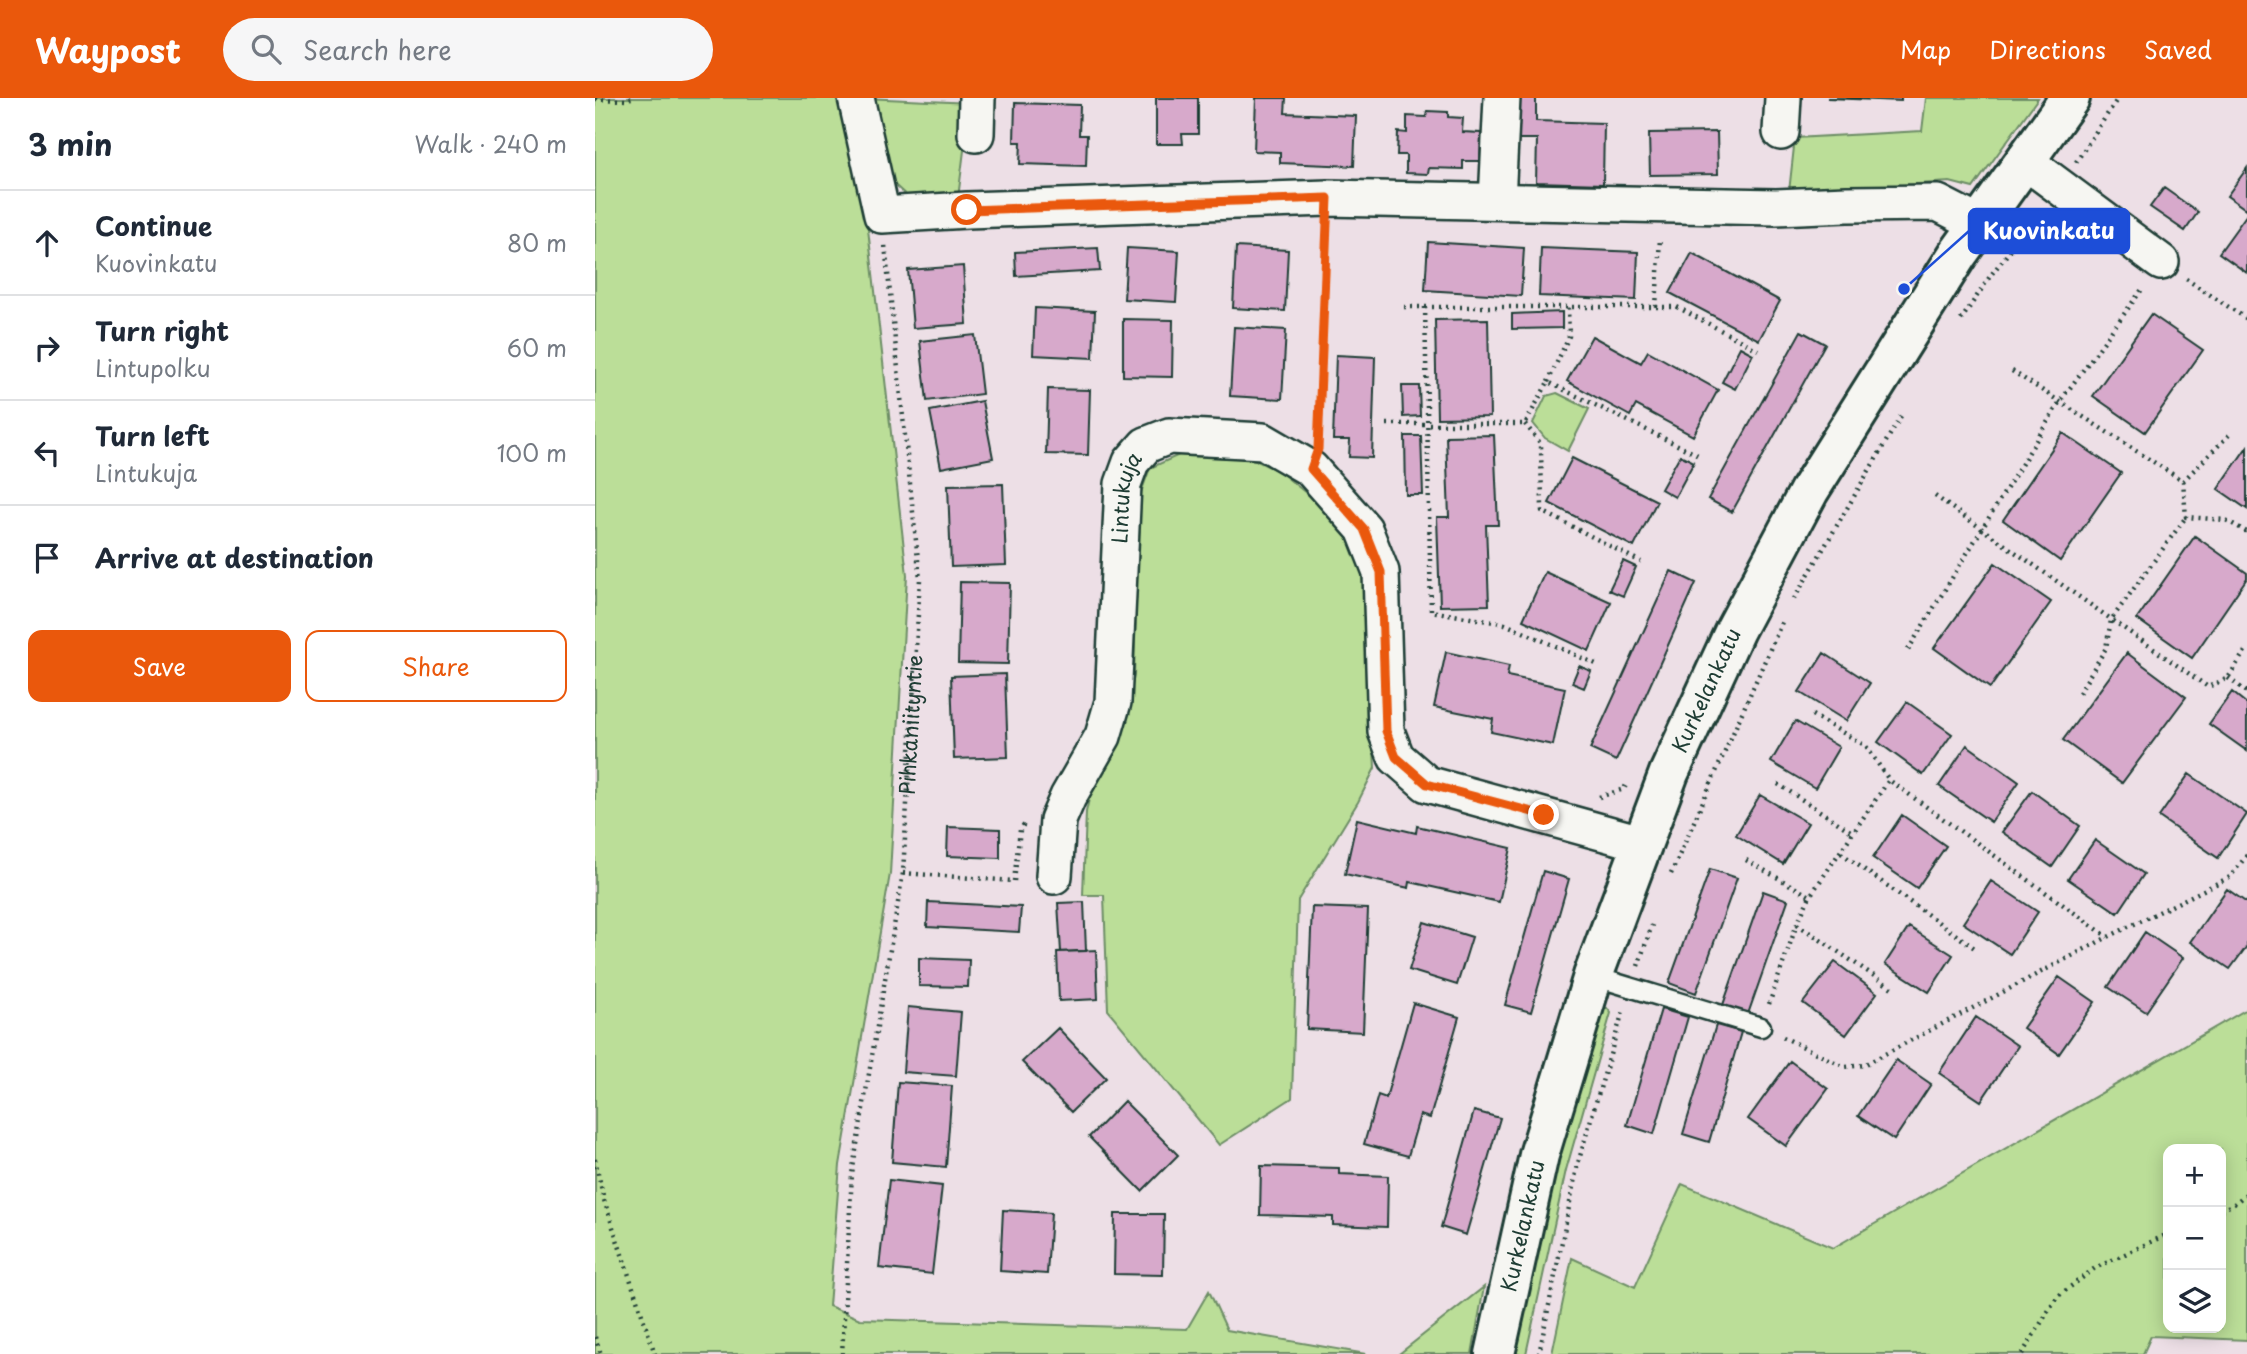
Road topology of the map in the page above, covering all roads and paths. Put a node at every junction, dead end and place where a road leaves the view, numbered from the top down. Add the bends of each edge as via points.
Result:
1 (631, 98) edge
2 (856, 98) edge
3 (977, 98) edge
4 (1502, 98) edge
5 (1783, 98) edge
6 (2070, 98) edge
7 (2118, 98) edge
8 (595, 99) edge
9 (1781, 132) dead end
10 (976, 134) dead end
11 (2025, 161) junction
12 (2059, 188) junction
13 (1328, 198) junction
14 (1497, 201) junction
15 (882, 215) junction
16 (1979, 224) junction
17 (1660, 233) dead end
18 (2161, 262) junction
19 (1404, 307) dead end
20 (1425, 307) junction
21 (1568, 307) junction
22 (1656, 307) junction
23 (2247, 319) edge
24 (1954, 331) dead end
25 (1758, 349) dead end
26 (2012, 371) dead end
27 (1548, 382) junction
28 (2059, 403) junction
29 (1904, 411) dead end
30 (1387, 424) dead end
31 (1428, 424) junction
32 (1525, 424) junction
33 (2232, 432) dead end
34 (1700, 456) dead end
35 (1311, 469) junction
36 (2183, 481) junction
37 (1935, 496) dead end
38 (2186, 517) junction
39 (1982, 529) junction
40 (2247, 532) edge
41 (1641, 562) dead end
42 (1792, 603) dead end
43 (1785, 615) dead end
44 (2111, 620) junction
45 (2247, 648) edge
46 (1908, 650) dead end
47 (1596, 664) dead end
48 (2228, 678) junction
49 (2247, 692) edge
50 (2079, 693) dead end
51 (1812, 715) dead end
52 (1629, 778) dead end
53 (1889, 780) junction
54 (1778, 784) dead end
55 (1596, 798) dead end
56 (1027, 819) dead end
57 (1852, 832) junction
58 (1641, 843) junction
59 (1841, 853) junction
60 (2247, 855) edge
61 (1746, 860) dead end
62 (903, 873) junction
63 (1053, 876) joint
64 (1670, 877) dead end
65 (1014, 881) junction
66 (1810, 896) junction
67 (1656, 914) dead end
68 (1797, 924) junction
69 (2108, 937) junction
70 (1976, 949) dead end
71 (1593, 976) junction
72 (1630, 987) junction
73 (1892, 988) dead end
74 (1761, 1027) junction
75 (595, 1159) edge
76 (2247, 1193) edge
77 (2226, 1208) edge
78 (2163, 1236) edge
79 (595, 1337) edge
80 (601, 1354) edge
81 (655, 1354) edge
82 (842, 1354) edge
83 (1495, 1354) edge
84 (1539, 1354) edge
85 (2022, 1354) edge

1 - 8 path
2 - 15 street
3 - 10 street
4 - 14 street
5 - 9 street
6 - 11 street, Kurkelankatu
7 - 12 path
11 - 12 street
11 - 16 street, Kurkelankatu
12 - 18 street
12 - 24 path
13 - 14 street
13 - 15 street
13 - 35 path via 1318,449
14 - 16 street via 1776,207 1938,204
15 - 62 path, Pihkaniityntie via 920,579
16 - 58 street, Kurkelankatu via 1808,491 1735,630
17 - 22 path
18 - 23 path
18 - 28 path
19 - 20 path
20 - 21 path
20 - 31 path
21 - 22 path
21 - 27 path via 1569,336
22 - 25 path via 1677,307
26 - 28 path
27 - 32 path
27 - 34 path
28 - 36 path
28 - 39 path
29 - 42 path
30 - 31 path
31 - 32 path
31 - 47 path via 1431,611 1505,624
32 - 41 path via 1541,444 1542,511
33 - 36 path
35 - 58 street, Lintukuja via 1364,529 1381,572 1386,731 1396,757 1427,784
35 - 63 street, Lintukuja via 1263,441 1169,436 1146,445 1131,462 1123,484 1113,702 1103,736 1058,820
36 - 38 path
37 - 39 path
38 - 40 path via 2226,520
38 - 44 path
39 - 44 path
39 - 46 path
43 - 64 path
44 - 48 path via 2208,687
44 - 50 path via 2106,648
45 - 48 path
48 - 49 path
51 - 53 path via 1866,746
52 - 55 path via 1624,789
53 - 57 path
53 - 69 path
54 - 57 path
56 - 65 path via 1020,830
57 - 59 path
58 - 71 street, Kurkelankatu
59 - 66 path
59 - 70 path
60 - 69 path via 2229,877
61 - 66 path
62 - 65 path
62 - 82 path, Pihkaniityntie via 852,1174
63 - 65 path
66 - 68 path
67 - 72 path
68 - 73 path
68 - 74 path
69 - 74 path via 1864,1065 1845,1067
71 - 72 lane
71 - 83 street, Kurkelankatu via 1539,1156
72 - 74 lane
72 - 84 path via 1578,1163
75 - 81 path
76 - 77 path
78 - 85 path via 2095,1268 2057,1297
79 - 80 path

